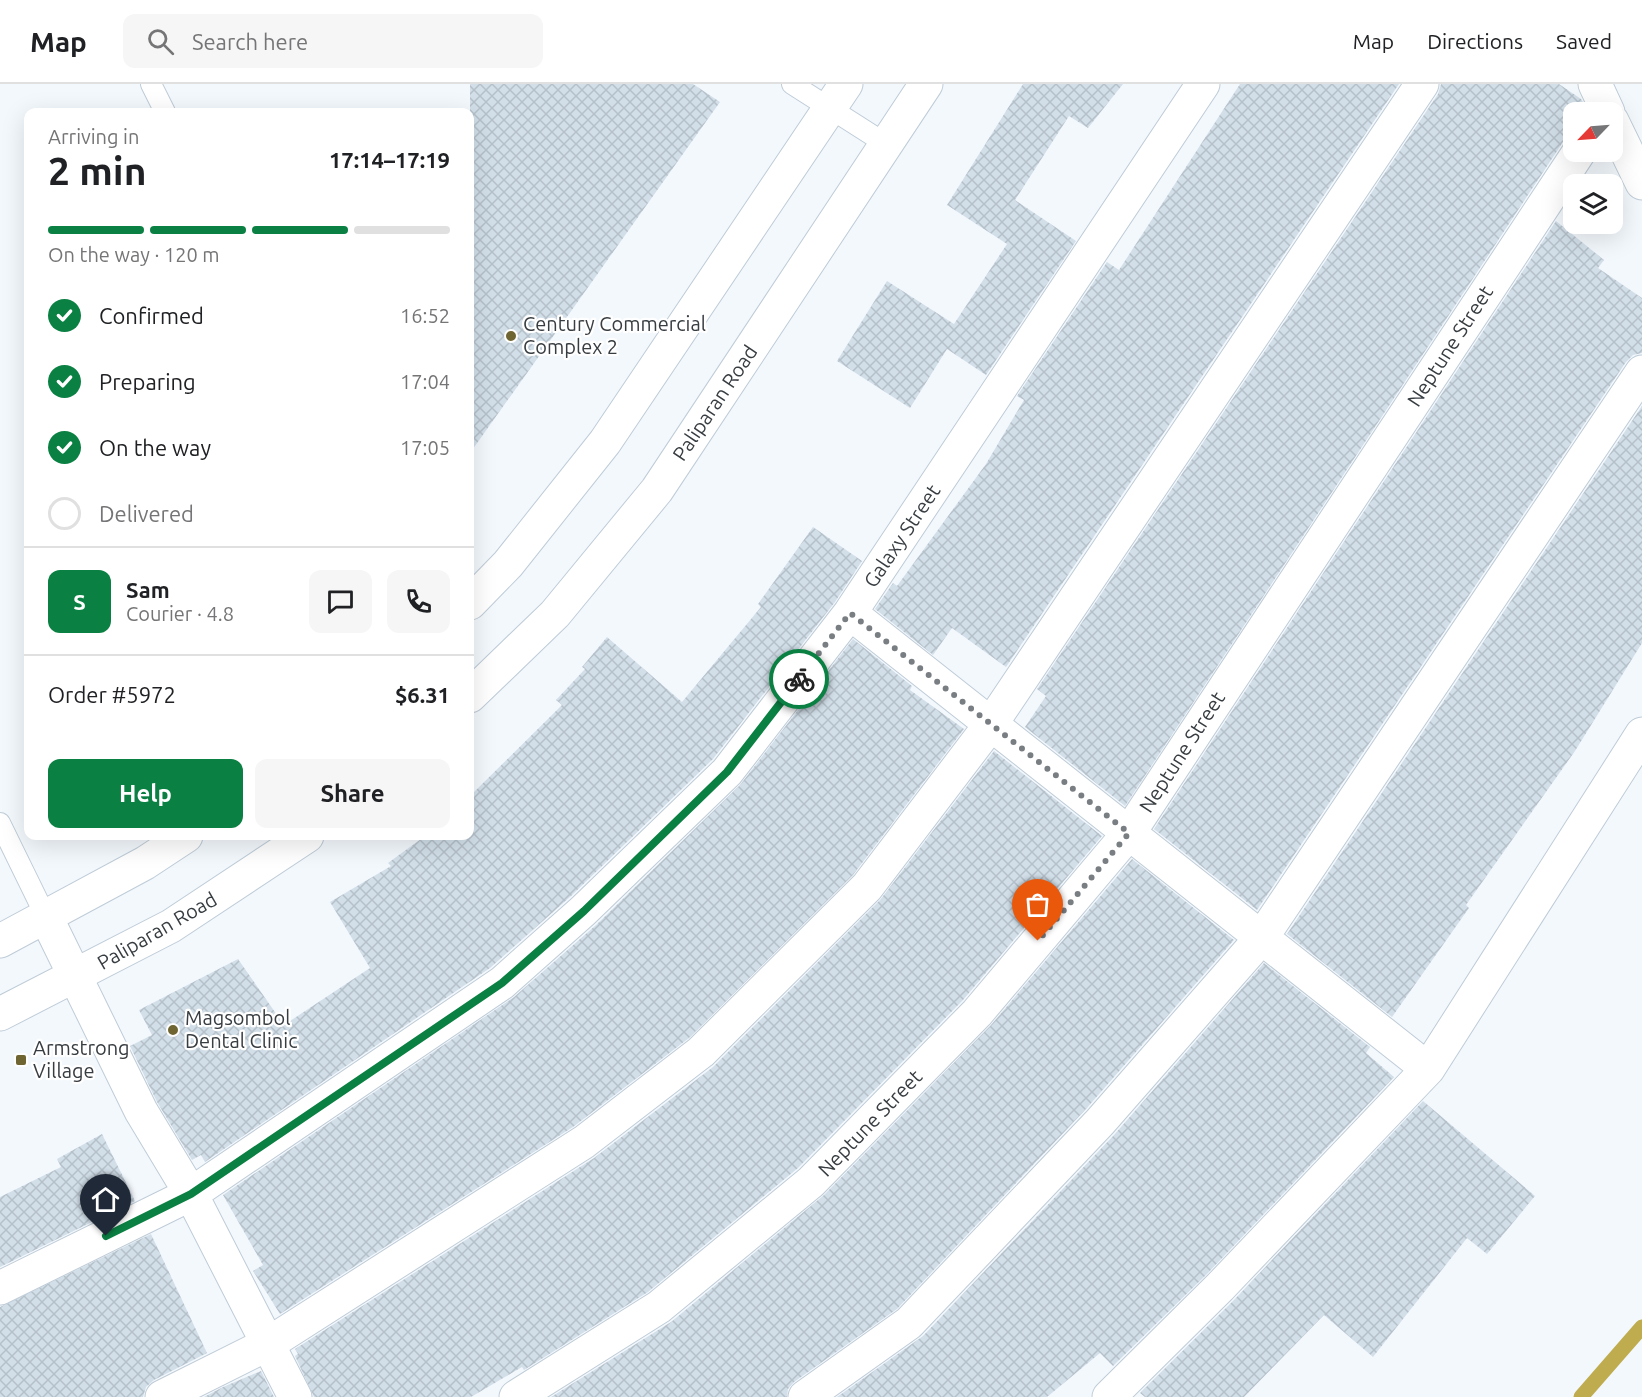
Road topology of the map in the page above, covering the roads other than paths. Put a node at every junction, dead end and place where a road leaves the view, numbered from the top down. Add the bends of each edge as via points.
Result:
1 (151, 84) edge
2 (792, 84) edge
3 (926, 84) edge
4 (1203, 84) edge
5 (1422, 84) edge
6 (838, 96) edge
7 (163, 108) edge
8 (886, 144) junction
9 (1623, 144) edge
10 (1572, 162) edge
11 (1642, 183) edge
12 (1642, 372) edge
13 (474, 599) edge
14 (850, 613) junction
15 (474, 692) edge
16 (990, 724) junction
17 (1642, 734) edge
18 (0, 823) edge
19 (1129, 833) junction
20 (180, 840) edge
21 (301, 840) edge
22 (46, 917) junction
23 (1262, 937) junction
24 (0, 940) edge
25 (75, 977) junction
26 (0, 1014) edge
27 (1428, 1069) junction
28 (191, 1194) junction
29 (0, 1288) edge
30 (268, 1344) junction
31 (162, 1397) edge
32 (295, 1397) edge
33 (516, 1397) edge
34 (806, 1397) edge
35 (1109, 1397) edge

1 - 7 lane
2 - 6 lane
3 - 8 street, Paliparan Road
4 - 14 street, Galaxy Street
5 - 16 street
6 - 8 lane
6 - 13 street via 605,442 508,564
8 - 15 street, Paliparan Road via 657,490 555,614
9 - 11 street
10 - 19 street, Neptune Street
12 - 23 street
14 - 16 street
14 - 28 street, Galaxy Street via 727,772 584,911 502,983
16 - 19 street
16 - 30 street via 867,887 701,1052 584,1142
17 - 27 street
18 - 22 lane
19 - 23 street
19 - 33 street, Neptune Street via 977,1013 811,1182 659,1306
20 - 22 street
21 - 25 street, Paliparan Road via 171,926
22 - 24 street
22 - 25 street
23 - 27 street
23 - 34 street via 1100,1122 909,1323
25 - 26 street, Paliparan Road
25 - 28 street via 141,1111
27 - 35 street
28 - 29 street, Galaxy Street
28 - 30 street
30 - 31 street
30 - 32 street

